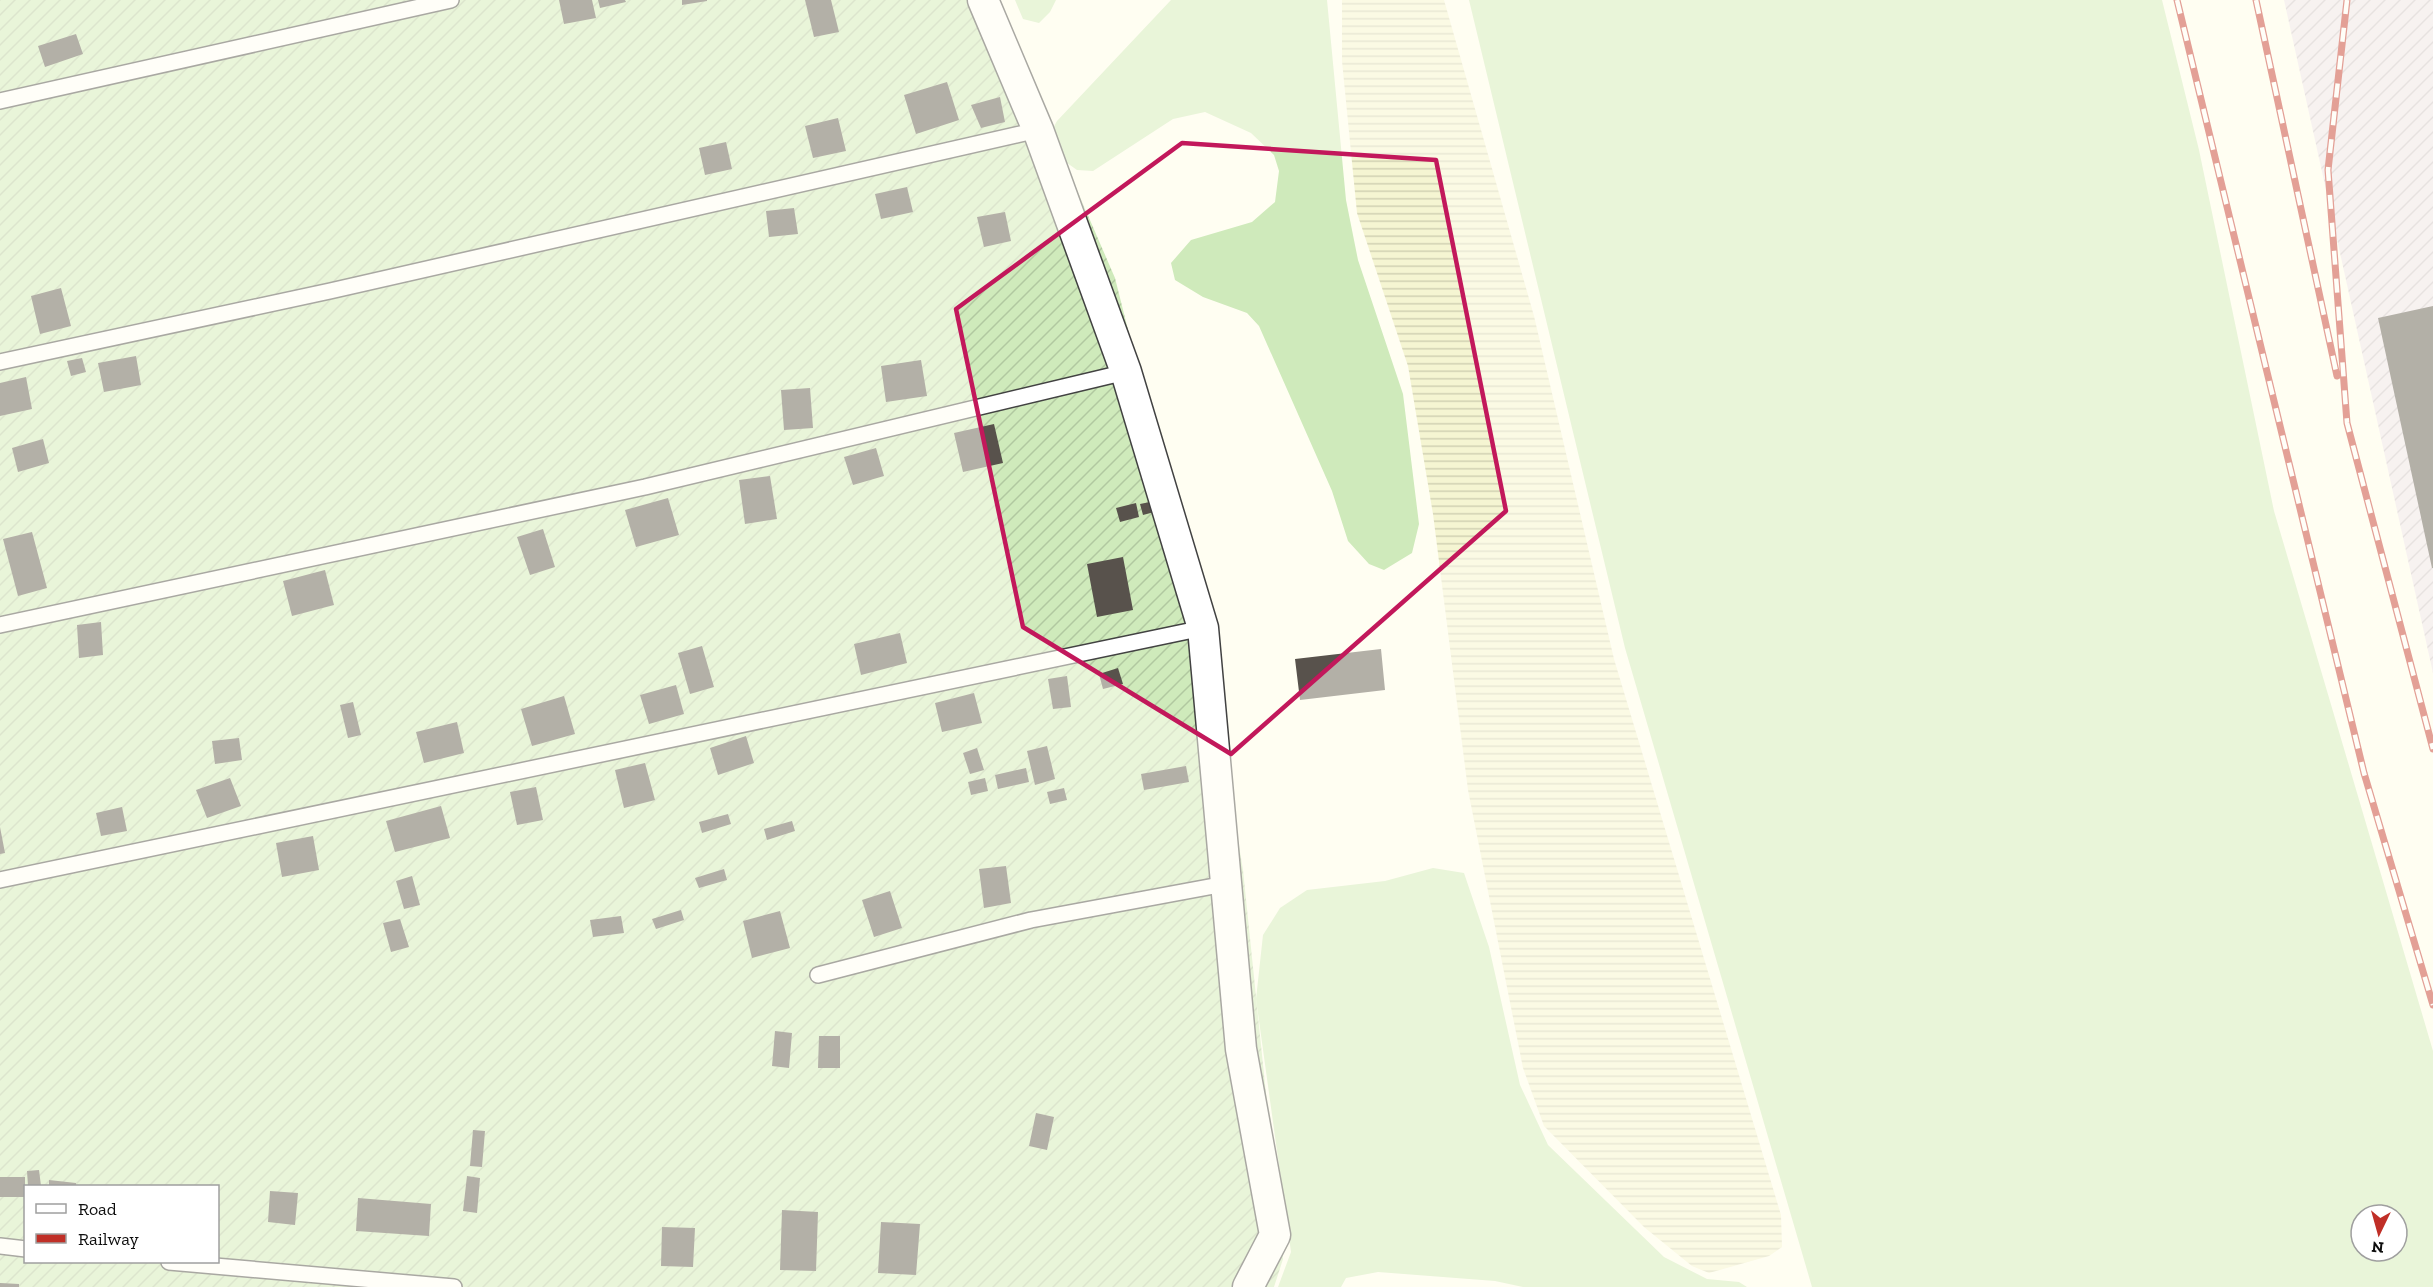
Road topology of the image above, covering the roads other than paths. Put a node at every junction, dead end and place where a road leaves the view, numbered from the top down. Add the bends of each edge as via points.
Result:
1 (450, 0) edge
2 (983, 0) edge
3 (0, 101) edge
4 (1038, 130) junction
5 (0, 362) edge
6 (1126, 372) junction
7 (0, 625) edge
8 (1203, 628) junction
9 (0, 880) edge
10 (1225, 884) junction
11 (818, 975) dead end
12 (0, 1246) edge
13 (24, 1249) edge
14 (180, 1263) edge
15 (454, 1287) edge
16 (1248, 1287) edge

1 - 3 lane
2 - 4 street
4 - 5 lane via 341,289
4 - 6 street
6 - 7 lane via 645,487
6 - 8 street
8 - 9 lane
8 - 10 street
10 - 11 lane via 1031,920
10 - 16 street via 1241,1049 1275,1235
12 - 13 lane
14 - 15 lane

